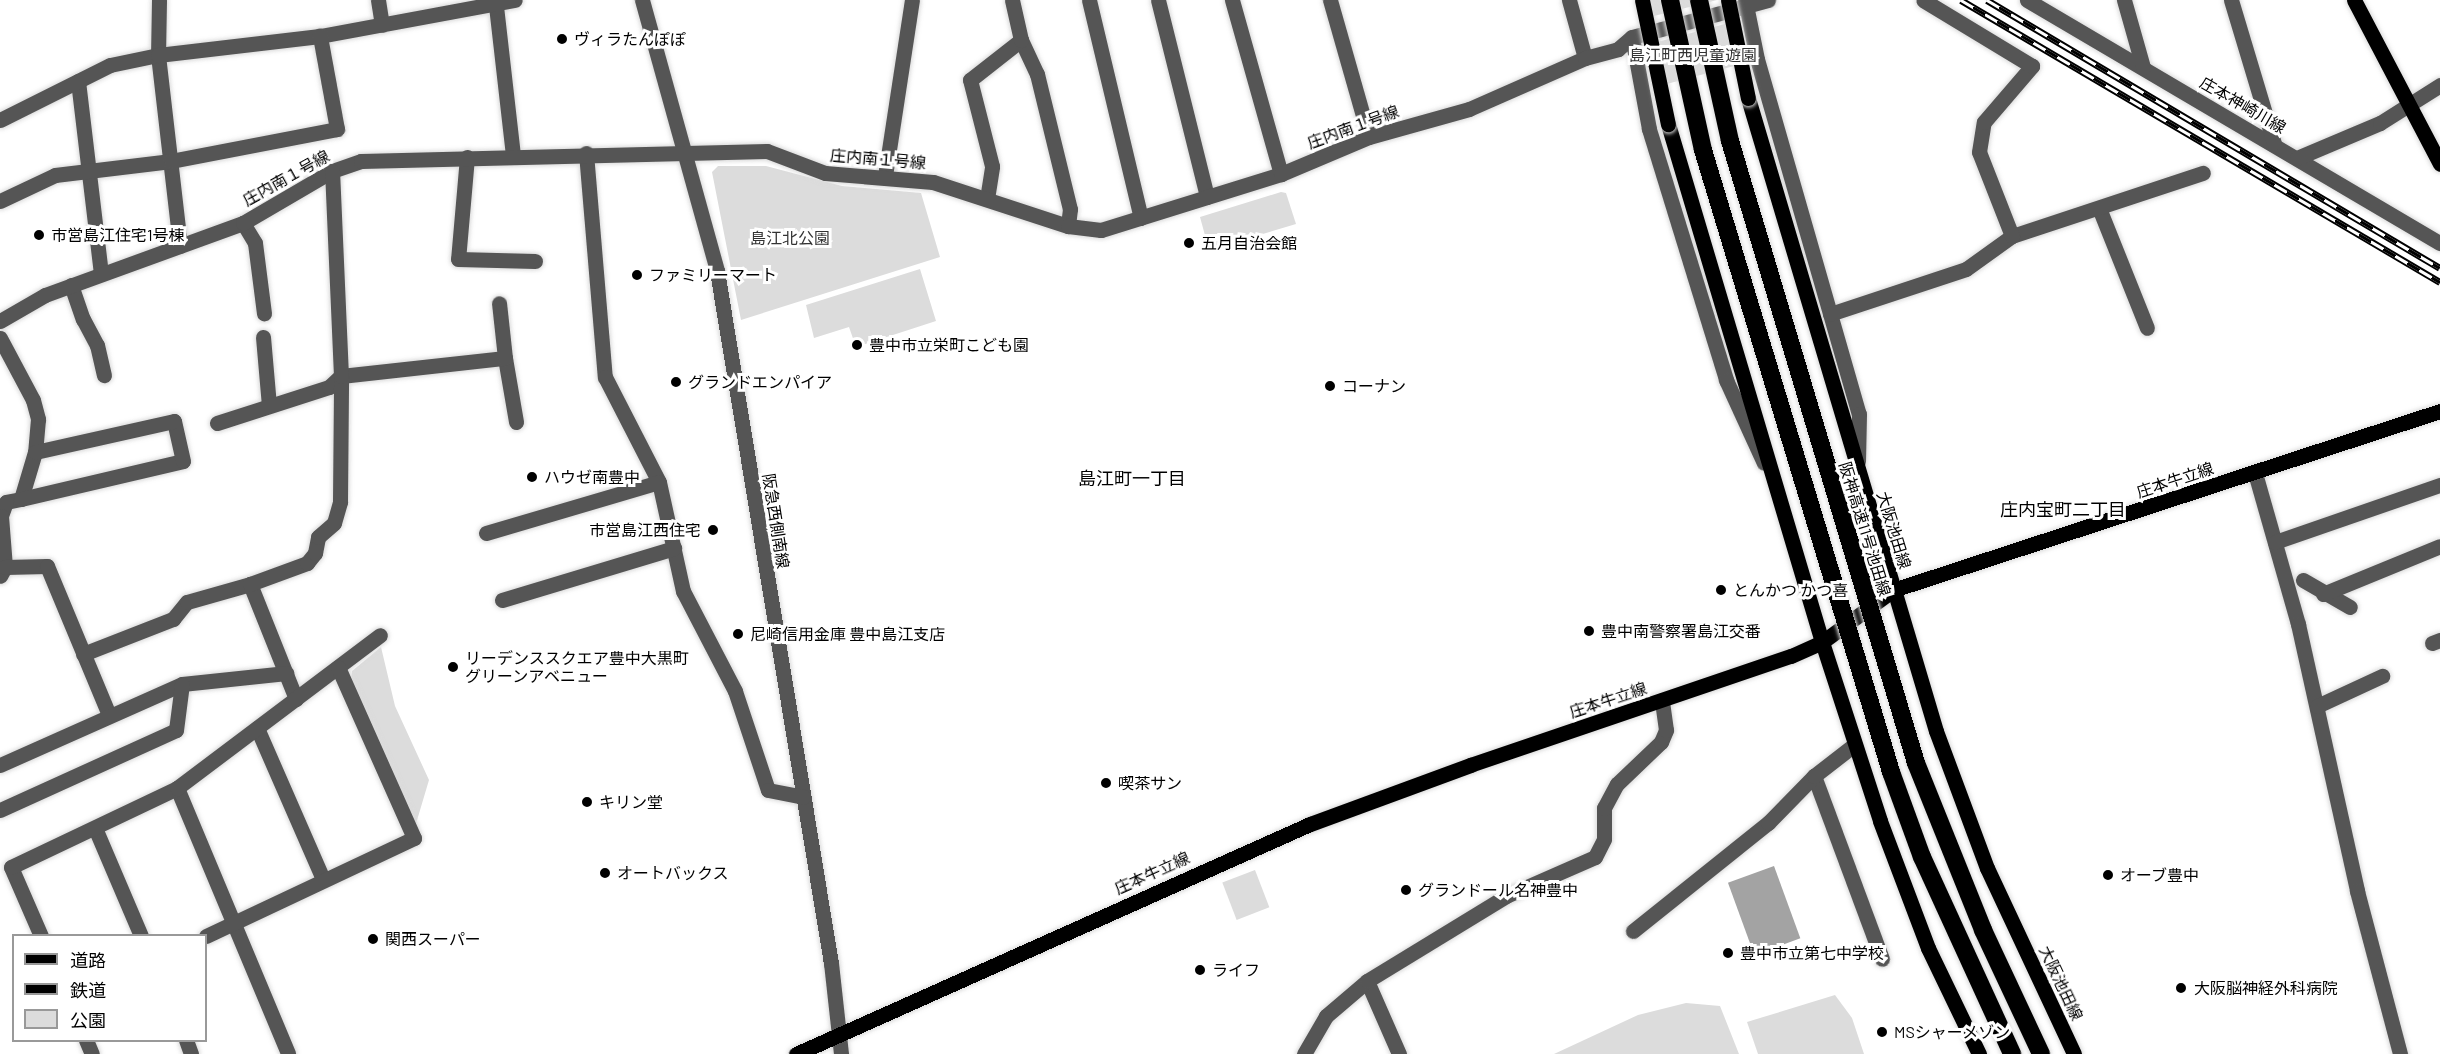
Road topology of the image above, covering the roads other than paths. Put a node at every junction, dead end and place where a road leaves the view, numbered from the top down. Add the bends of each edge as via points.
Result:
1 (159, 0) edge
2 (378, 0) edge
3 (642, 0) edge
4 (912, 0) edge
5 (1012, 0) edge
6 (1089, 0) edge
7 (1158, 0) edge
8 (1232, 0) edge
9 (1330, 0) edge
10 (1569, 0) edge
11 (1642, 0) edge
12 (1670, 0) edge
13 (1699, 0) edge
14 (1728, 0) edge
15 (1768, 0) edge
16 (1923, 0) edge
17 (2027, 0) edge
18 (2124, 0) edge
19 (2231, 0) edge
20 (2354, 0) edge
21 (505, 2) edge
22 (1745, 3) edge
23 (382, 25) junction
24 (320, 36) junction
25 (1632, 37) junction
26 (1021, 40) junction
27 (158, 55) junction
28 (1585, 58) junction
29 (2143, 67) junction
30 (78, 81) junction
31 (2440, 85) edge
32 (2411, 104) junction
33 (0, 120) edge
34 (1369, 137) junction
35 (2274, 142) junction
36 (683, 152) junction
37 (586, 153) junction
38 (513, 156) junction
39 (467, 157) junction
40 (2297, 158) junction
41 (171, 161) junction
42 (2440, 164) edge
43 (332, 171) junction
44 (88, 172) junction
45 (2203, 173) dead end
46 (1281, 174) junction
47 (885, 176) junction
48 (1207, 197) junction
49 (987, 200) junction
50 (0, 201) edge
51 (2099, 208) junction
52 (1141, 218) junction
53 (243, 224) junction
54 (1068, 226) junction
55 (2012, 236) junction
56 (2440, 243) edge
57 (180, 246) junction
58 (535, 261) dead end
59 (101, 274) junction
60 (71, 285) junction
61 (499, 303) dead end
62 (264, 313) dead end
63 (1830, 314) junction
64 (0, 321) edge
65 (2147, 328) dead end
66 (263, 337) dead end
67 (0, 338) edge
68 (505, 358) junction
69 (104, 375) dead end
70 (341, 376) junction
71 (268, 406) junction
72 (2440, 411) edge
73 (516, 422) dead end
74 (217, 423) dead end
75 (35, 453) junction
76 (1857, 471) junction
77 (2255, 473) junction
78 (659, 482) junction
79 (2440, 485) edge
80 (1780, 498) junction
81 (21, 499) junction
82 (1, 517) edge
83 (486, 533) dead end
84 (2275, 542) junction
85 (2440, 546) edge
86 (674, 548) junction
87 (3, 572) edge
88 (2303, 579) dead end
89 (250, 584) junction
90 (1893, 590) junction
91 (2323, 594) junction
92 (502, 600) dead end
93 (2350, 607) dead end
94 (380, 635) dead end
95 (1822, 642) junction
96 (83, 654) junction
97 (338, 667) junction
98 (286, 674) junction
99 (2382, 676) dead end
100 (182, 684) junction
101 (296, 699) junction
102 (1662, 700) junction
103 (2317, 706) junction
104 (109, 716) junction
105 (257, 728) junction
106 (1854, 745) junction
107 (0, 765) edge
108 (1814, 776) junction
109 (177, 788) junction
110 (803, 797) junction
111 (0, 810) edge
112 (94, 828) junction
113 (6, 864) edge
114 (323, 879) junction
115 (234, 924) junction
116 (1633, 931) dead end
117 (40, 934) edge
118 (140, 934) edge
119 (207, 936) edge
120 (1882, 959) dead end
121 (1367, 981) junction
122 (837, 1035) junction
123 (288, 1054) edge
124 (796, 1054) edge
125 (841, 1054) edge
126 (1304, 1054) edge
127 (1399, 1054) edge
128 (1979, 1054) edge
129 (2012, 1054) edge
130 (2041, 1054) edge
131 (2074, 1054) edge
132 (2400, 1054) edge

1 - 27 street
2 - 23 street
3 - 36 street, 阪急西側南線
4 - 47 street
5 - 26 street
6 - 52 street
7 - 48 street
8 - 46 street
9 - 34 street
10 - 28 street
11 - 80 main road, bridge via 1668,124
12 - 129 highway, bridge via 1703,150 1891,772 1927,867
13 - 130 highway, 阪神高速11号池田線, bridge via 1730,141 1916,763 1978,920
14 - 76 main road, 大阪池田線, bridge via 1748,98
15 - 22 street, 庄内南１号線
16 - 55 street via 2032,66 1984,122 1979,152
17 - 29 street, 庄本神崎川線
18 - 29 street
19 - 35 street
20 - 32 main road
21 - 23 street
21 - 38 street
22 - 25 street, 庄内南１号線
22 - 63 street
23 - 24 street
24 - 27 street
24 - 41 street via 337,129
25 - 28 street, 庄内南１号線 via 1618,49
25 - 80 street via 1649,129 1726,380
26 - 49 street via 970,80 992,166
26 - 54 street via 1039,84 1070,210
27 - 30 street via 110,65
27 - 41 street
28 - 34 street, 庄内南１号線 via 1469,109
29 - 35 street, 庄本神崎川線
30 - 33 street
30 - 44 street
31 - 32 street
32 - 40 street via 2380,123
32 - 42 main road
34 - 46 street, 庄内南１号線
35 - 40 street, 庄本神崎川線
36 - 37 street, 庄内南１号線
36 - 47 street, 庄内南１号線 via 767,151 825,173
36 - 110 street, 阪急西側南線 via 717,271
37 - 38 street, 庄内南１号線
37 - 78 street via 605,377
38 - 39 street, 庄内南１号線
39 - 43 street, 庄内南１号線 via 361,161
39 - 58 street via 458,258
40 - 56 street, 庄本神崎川線
41 - 44 street
41 - 57 street
43 - 53 street, 庄内南１号線
43 - 70 street
44 - 50 street via 55,175
44 - 59 street
45 - 51 street
46 - 48 street, 庄内南１号線
47 - 49 street, 庄内南１号線 via 933,182
48 - 52 street, 庄内南１号線
49 - 54 street, 庄内南１号線
51 - 55 street
51 - 65 street
52 - 54 street, 庄内南１号線 via 1101,230
53 - 57 street, 庄内南１号線
53 - 62 street via 255,243
55 - 63 street via 1966,269
57 - 59 street, 庄内南１号線
59 - 60 street, 庄内南１号線
60 - 64 street, 庄内南１号線
60 - 69 street via 83,319 98,345
61 - 68 street
63 - 76 street via 1859,414
66 - 71 street
67 - 75 street via 33,400 38,419
68 - 70 street
68 - 73 street
70 - 71 street via 329,387
70 - 89 street via 340,502 334,523 318,537 315,553 307,563
71 - 74 street
72 - 77 main road, 庄本牛立線
75 - 81 street
75 - 81 street via 174,421 183,461
76 - 90 main road, 大阪池田線
77 - 84 street
77 - 90 main road, 庄本牛立線
78 - 83 street
78 - 86 street
79 - 84 street
80 - 95 main road
81 - 82 street via 6,502
82 - 87 street
84 - 103 street
85 - 91 street
86 - 92 street
86 - 110 street via 683,591 735,691 768,790
87 - 96 street via 47,566
88 - 91 street
89 - 96 street via 187,602 173,619
89 - 98 street
90 - 95 main road, 庄本牛立線
90 - 131 main road, 大阪池田線 via 1960,799 1987,868
91 - 93 street
94 - 97 street
95 - 102 main road, 庄本牛立線
95 - 106 main road
96 - 104 street
97 - 101 street
97 - 114 street via 414,838
98 - 100 street
98 - 101 street
99 - 103 street
100 - 104 street
100 - 111 street via 176,730
101 - 105 street
102 - 121 street via 1666,730 1661,742 1617,784 1604,808 1604,839 1595,857 1506,896
102 - 122 main road, 庄本牛立線 via 1310,824
103 - 132 street via 2357,891
104 - 107 street
105 - 109 street
105 - 114 street
106 - 108 street
106 - 128 main road via 1929,948
108 - 116 street via 1768,823
108 - 120 street
109 - 112 street
109 - 115 street
110 - 122 street, 阪急西側南線 via 831,963
112 - 113 street
112 - 118 street
113 - 117 street
114 - 115 street
115 - 119 street
115 - 123 street
121 - 126 street via 1326,1016
121 - 127 street
122 - 124 main road, 庄本牛立線
122 - 125 street, 阪急西側南線

